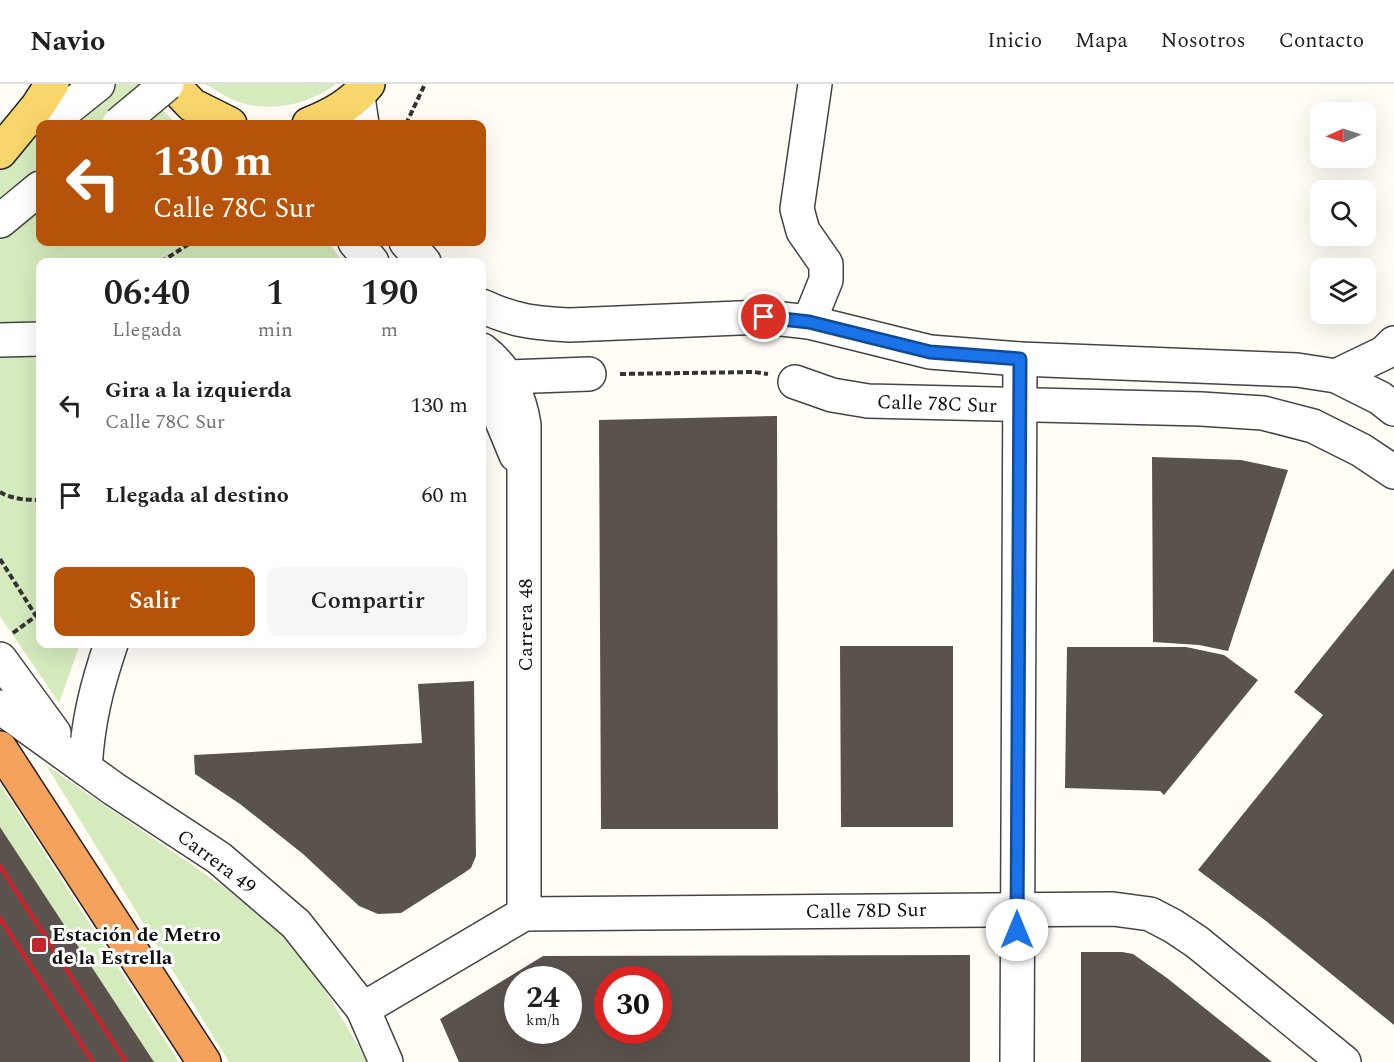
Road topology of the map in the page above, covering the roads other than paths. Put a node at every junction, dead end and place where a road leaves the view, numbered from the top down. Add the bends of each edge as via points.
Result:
1 (52, 84) edge
2 (98, 84) edge
3 (167, 84) edge
4 (172, 84) edge
5 (815, 84) edge
6 (363, 102) edge
7 (53, 120) edge
8 (123, 120) edge
9 (222, 120) edge
10 (320, 120) edge
11 (36, 133) edge
12 (0, 152) edge
13 (0, 163) edge
14 (36, 191) edge
15 (0, 222) edge
16 (358, 246) edge
17 (410, 246) edge
18 (369, 258) edge
19 (420, 258) edge
20 (486, 308) edge
21 (809, 322) junction
22 (36, 339) edge
23 (0, 340) edge
24 (1394, 343) edge
25 (1020, 359) junction
26 (486, 360) edge
27 (589, 374) road end
28 (1336, 376) junction
29 (494, 381) edge
30 (795, 382) road end
31 (1020, 406) junction
32 (1394, 409) edge
33 (486, 416) edge
34 (1394, 472) edge
35 (525, 476) junction
36 (5, 647) edge
37 (110, 648) edge
38 (0, 707) edge
39 (0, 748) edge
40 (85, 768) junction
41 (1018, 909) junction
42 (524, 914) junction
43 (363, 1009) junction
44 (204, 1062) edge
45 (386, 1062) edge
46 (1017, 1062) edge
47 (1344, 1062) edge

1 - 12 main road
2 - 7 street
3 - 8 street, bridge
4 - 9 main road via 192,105
5 - 21 street via 797,209 803,231 826,264 826,280
6 - 10 main road
11 - 13 street
14 - 15 street
16 - 18 street
17 - 19 street
20 - 21 street via 506,318 570,325 764,317
21 - 25 street via 930,352
22 - 23 street
24 - 28 street via 1384,353
25 - 28 street via 1297,370
25 - 31 street
26 - 29 street, Carrera 48
27 - 29 street
28 - 32 street
29 - 35 street, Carrera 48 via 521,407
30 - 31 street, Calle 78C Sur via 832,395 868,401
31 - 34 street, Calle 78C Sur via 1263,413 1312,426 1361,450
31 - 41 street
33 - 35 street
35 - 42 street, Carrera 48
36 - 40 street via 49,728
37 - 40 street via 93,700
38 - 40 street, Carrera 49
39 - 44 highway
40 - 43 street, Carrera 49 via 219,858 296,924
41 - 42 street, Calle 78D Sur
41 - 46 street
41 - 47 street, Calle 78D Sur via 1113,909 1150,914 1197,942
42 - 43 street, Calle 78D Sur
43 - 45 street, Carrera 49

